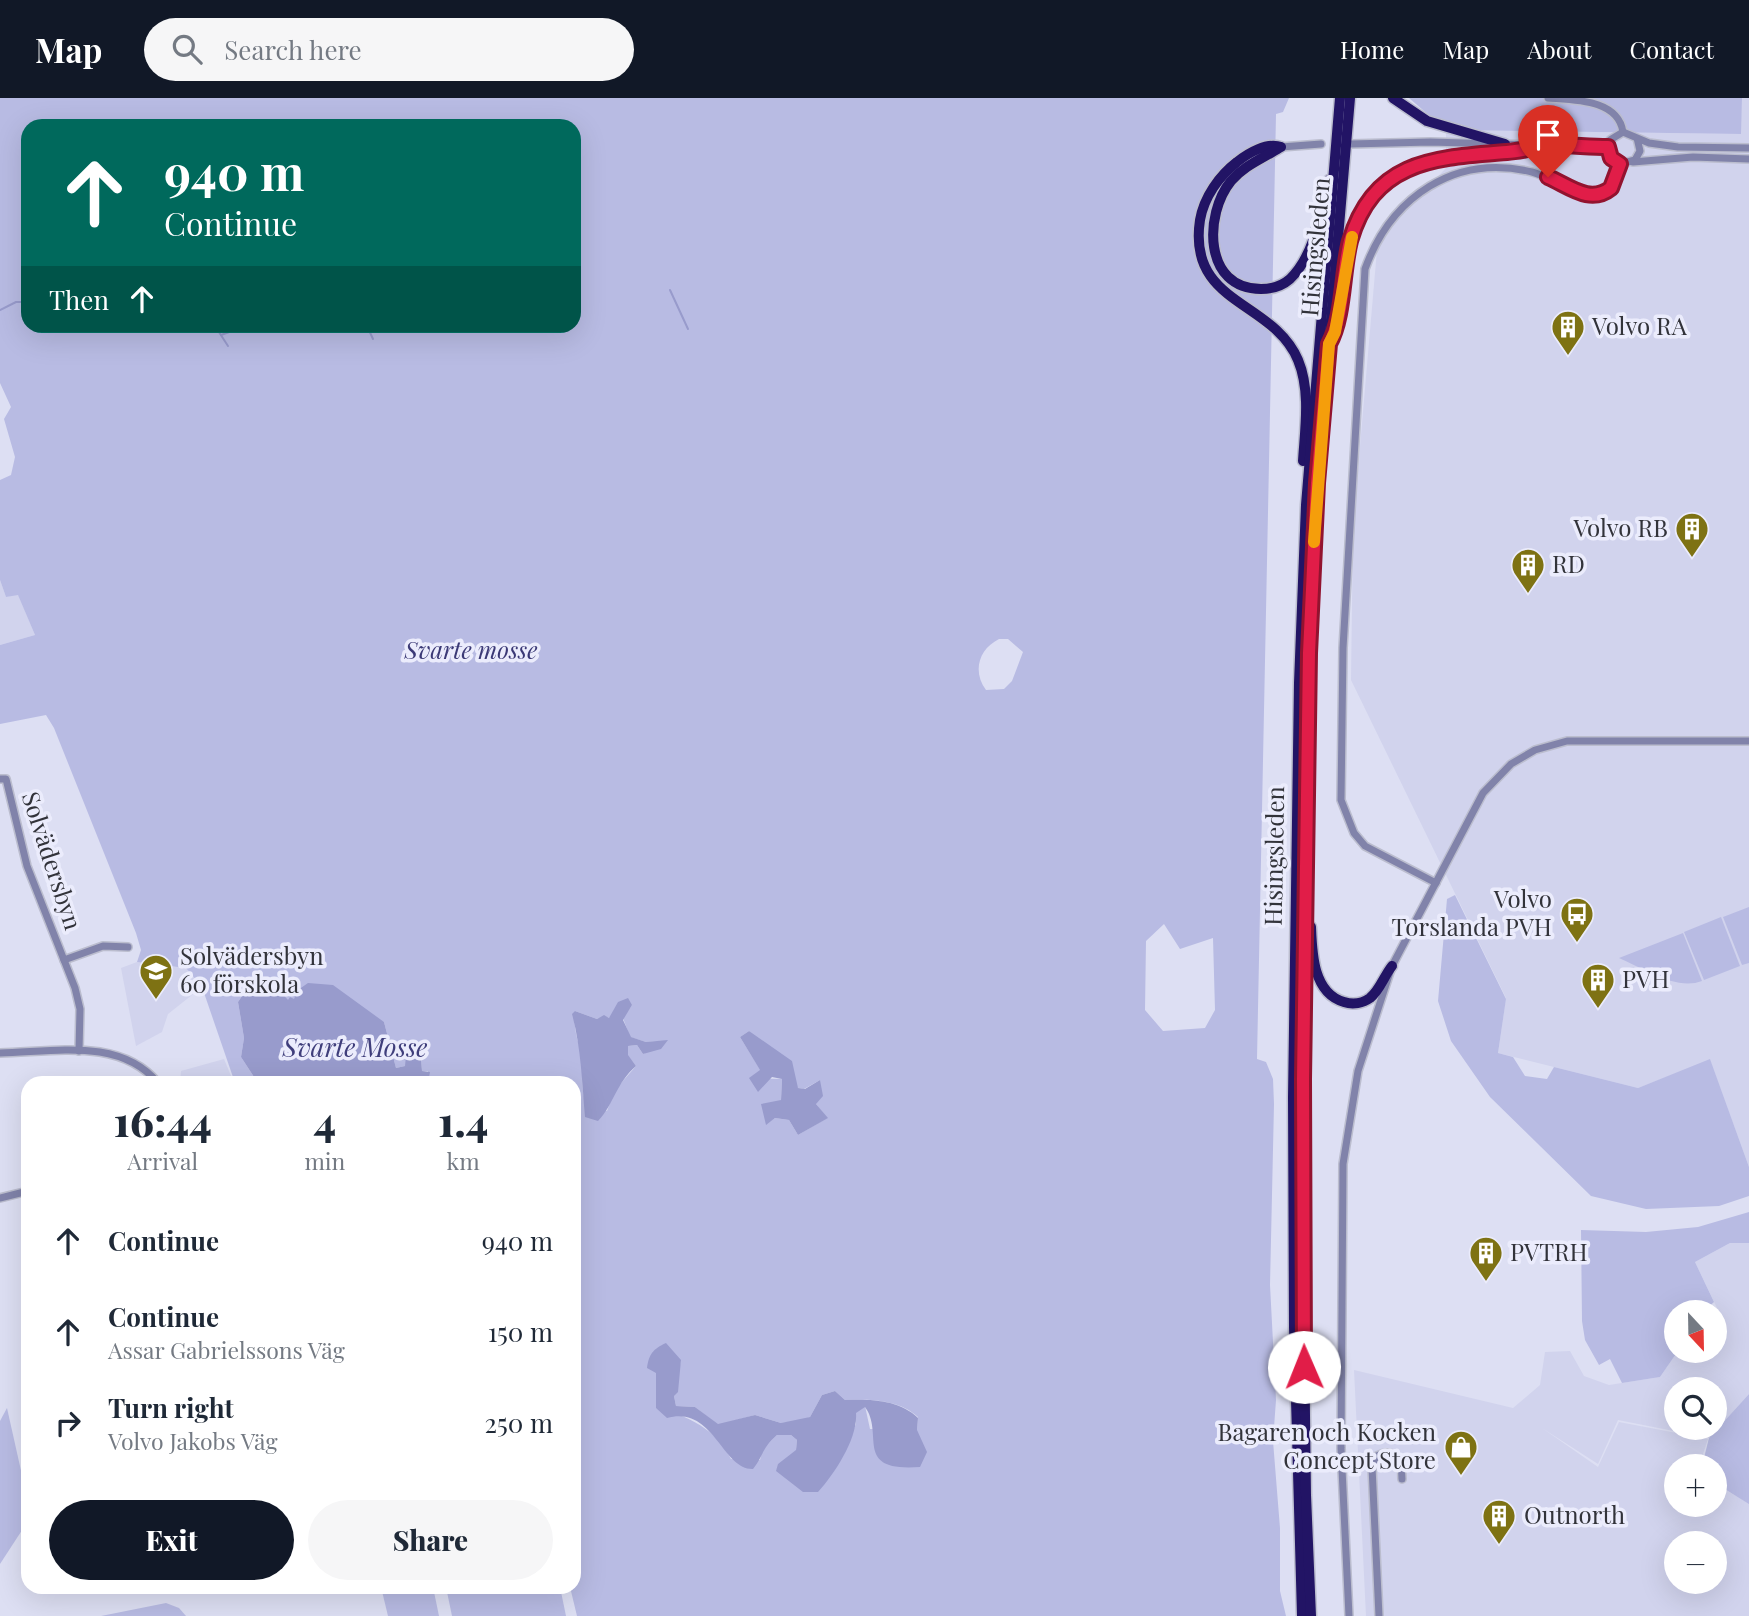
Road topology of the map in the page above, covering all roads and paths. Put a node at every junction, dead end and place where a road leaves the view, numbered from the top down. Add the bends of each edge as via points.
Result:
1 (1340, 98) edge
2 (1350, 98) edge
3 (1392, 98) edge
4 (1548, 98) edge
5 (1623, 132) junction
6 (1637, 138) junction
7 (1321, 144) dead end
8 (1351, 144) dead end
9 (1505, 144) junction
10 (1553, 145) junction
11 (1281, 147) junction
12 (1608, 147) junction
13 (1749, 148) edge
14 (1336, 157) junction
15 (1749, 159) edge
16 (1633, 162) junction
17 (1620, 164) junction
18 (1375, 195) joint
19 (1329, 344) junction
20 (1306, 505) junction
21 (1749, 741) edge
22 (0, 779) edge
23 (1436, 883) junction
24 (1307, 916) junction
25 (128, 947) dead end
26 (64, 960) junction
27 (1392, 966) junction
28 (79, 1051) junction
29 (0, 1053) edge
30 (150, 1076) edge
31 (21, 1193) edge
32 (0, 1198) edge
33 (1402, 1479) dead end
34 (1302, 1616) edge
35 (1311, 1616) edge
36 (1349, 1616) edge
37 (1379, 1616) edge

1 - 14 highway, Hisingsleden
2 - 19 highway, Hisingsleden
3 - 9 highway via 1427,121
4 - 5 street via 1610,110
5 - 6 street
5 - 12 street via 1613,137
6 - 13 street via 1678,147
6 - 16 street via 1640,151
7 - 11 street
8 - 9 street
9 - 10 street
10 - 12 street
10 - 18 street via 1428,160 1395,177
11 - 14 highway via 1242,170 1215,212 1212,234 1219,262 1235,281 1250,288 1281,285 1302,265
11 - 20 highway via 1251,153 1222,176 1201,214 1199,244 1215,284 1280,333 1299,363 1306,389 1301,495
12 - 17 street via 1611,158
14 - 20 highway, Hisingsleden
15 - 16 street
16 - 17 street
17 - 23 street via 1611,188 1598,196 1512,169 1471,169 1447,176 1416,195 1394,219 1373,248 1365,270 1343,635 1341,800 1354,833 1365,846
18 - 19 highway via 1360,214 1350,241
19 - 24 highway, Hisingsleden via 1310,601
20 - 34 highway, Hisingsleden via 1293,1084 1294,1359
21 - 23 street via 1589,740 1535,750 1489,785
22 - 26 street, Solvädersbyn via 6,779 27,866
23 - 27 street
24 - 27 highway via 1318,977 1337,999 1352,1004 1367,1000
24 - 35 highway, Hisingsleden via 1302,1260
25 - 26 street, Solvädersbyn via 103,946
26 - 28 street, Solvädersbyn via 80,1009
27 - 36 street via 1358,1070 1343,1164 1341,1448
28 - 29 street
28 - 30 street via 129,1059
31 - 32 street
33 - 37 street via 1397,1456 1377,1456 1372,1467

